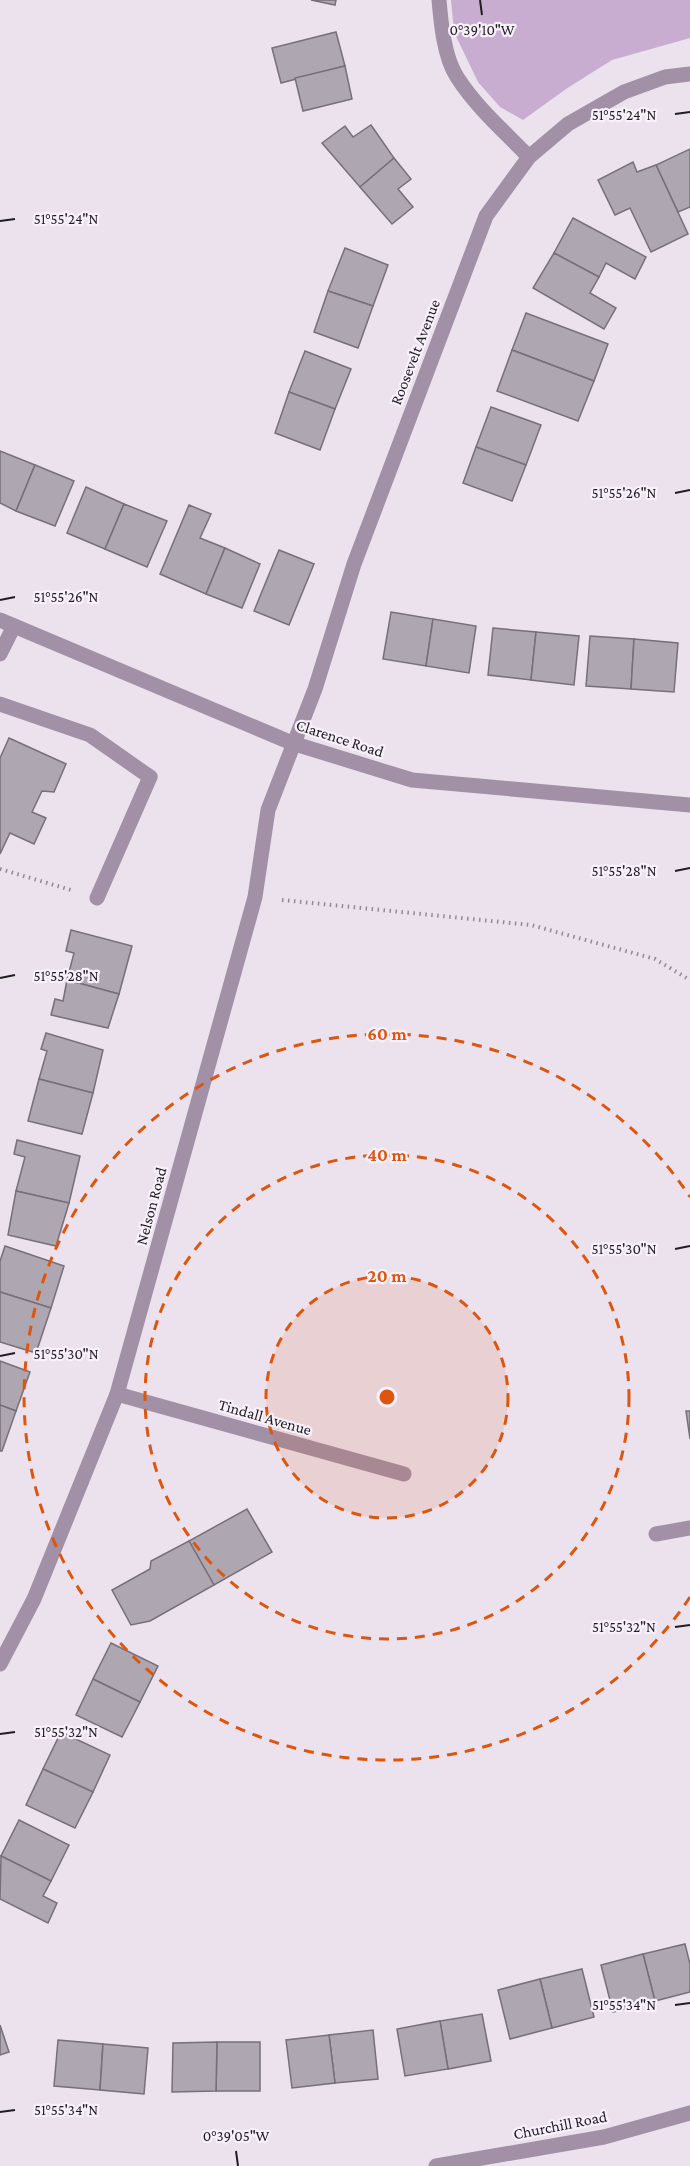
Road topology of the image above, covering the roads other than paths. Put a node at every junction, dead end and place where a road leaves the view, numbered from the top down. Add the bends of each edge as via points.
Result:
1 (439, 0) edge
2 (690, 74) edge
3 (529, 157) junction
4 (7, 623) edge
5 (0, 654) edge
6 (0, 704) edge
7 (292, 743) junction
8 (690, 805) edge
9 (97, 898) road end
10 (117, 1394) junction
11 (404, 1474) dead end
12 (690, 1528) edge
13 (656, 1534) dead end
14 (0, 1664) edge
15 (690, 2113) edge
16 (436, 2166) edge

1 - 3 street via 442,32 456,75
2 - 3 street, Roosevelt Avenue via 665,77 624,92 568,124
3 - 7 street, Roosevelt Avenue via 486,216 354,564 315,688
4 - 5 street
4 - 7 street, Clarence Road
6 - 9 street via 90,735 150,777
7 - 8 street, Clarence Road via 412,780
7 - 10 street, Nelson Road via 268,810 255,897
10 - 11 street, Tindall Avenue
10 - 14 street, Nelson Road via 34,1599
12 - 13 street
15 - 16 street, Churchill Road via 604,2137

